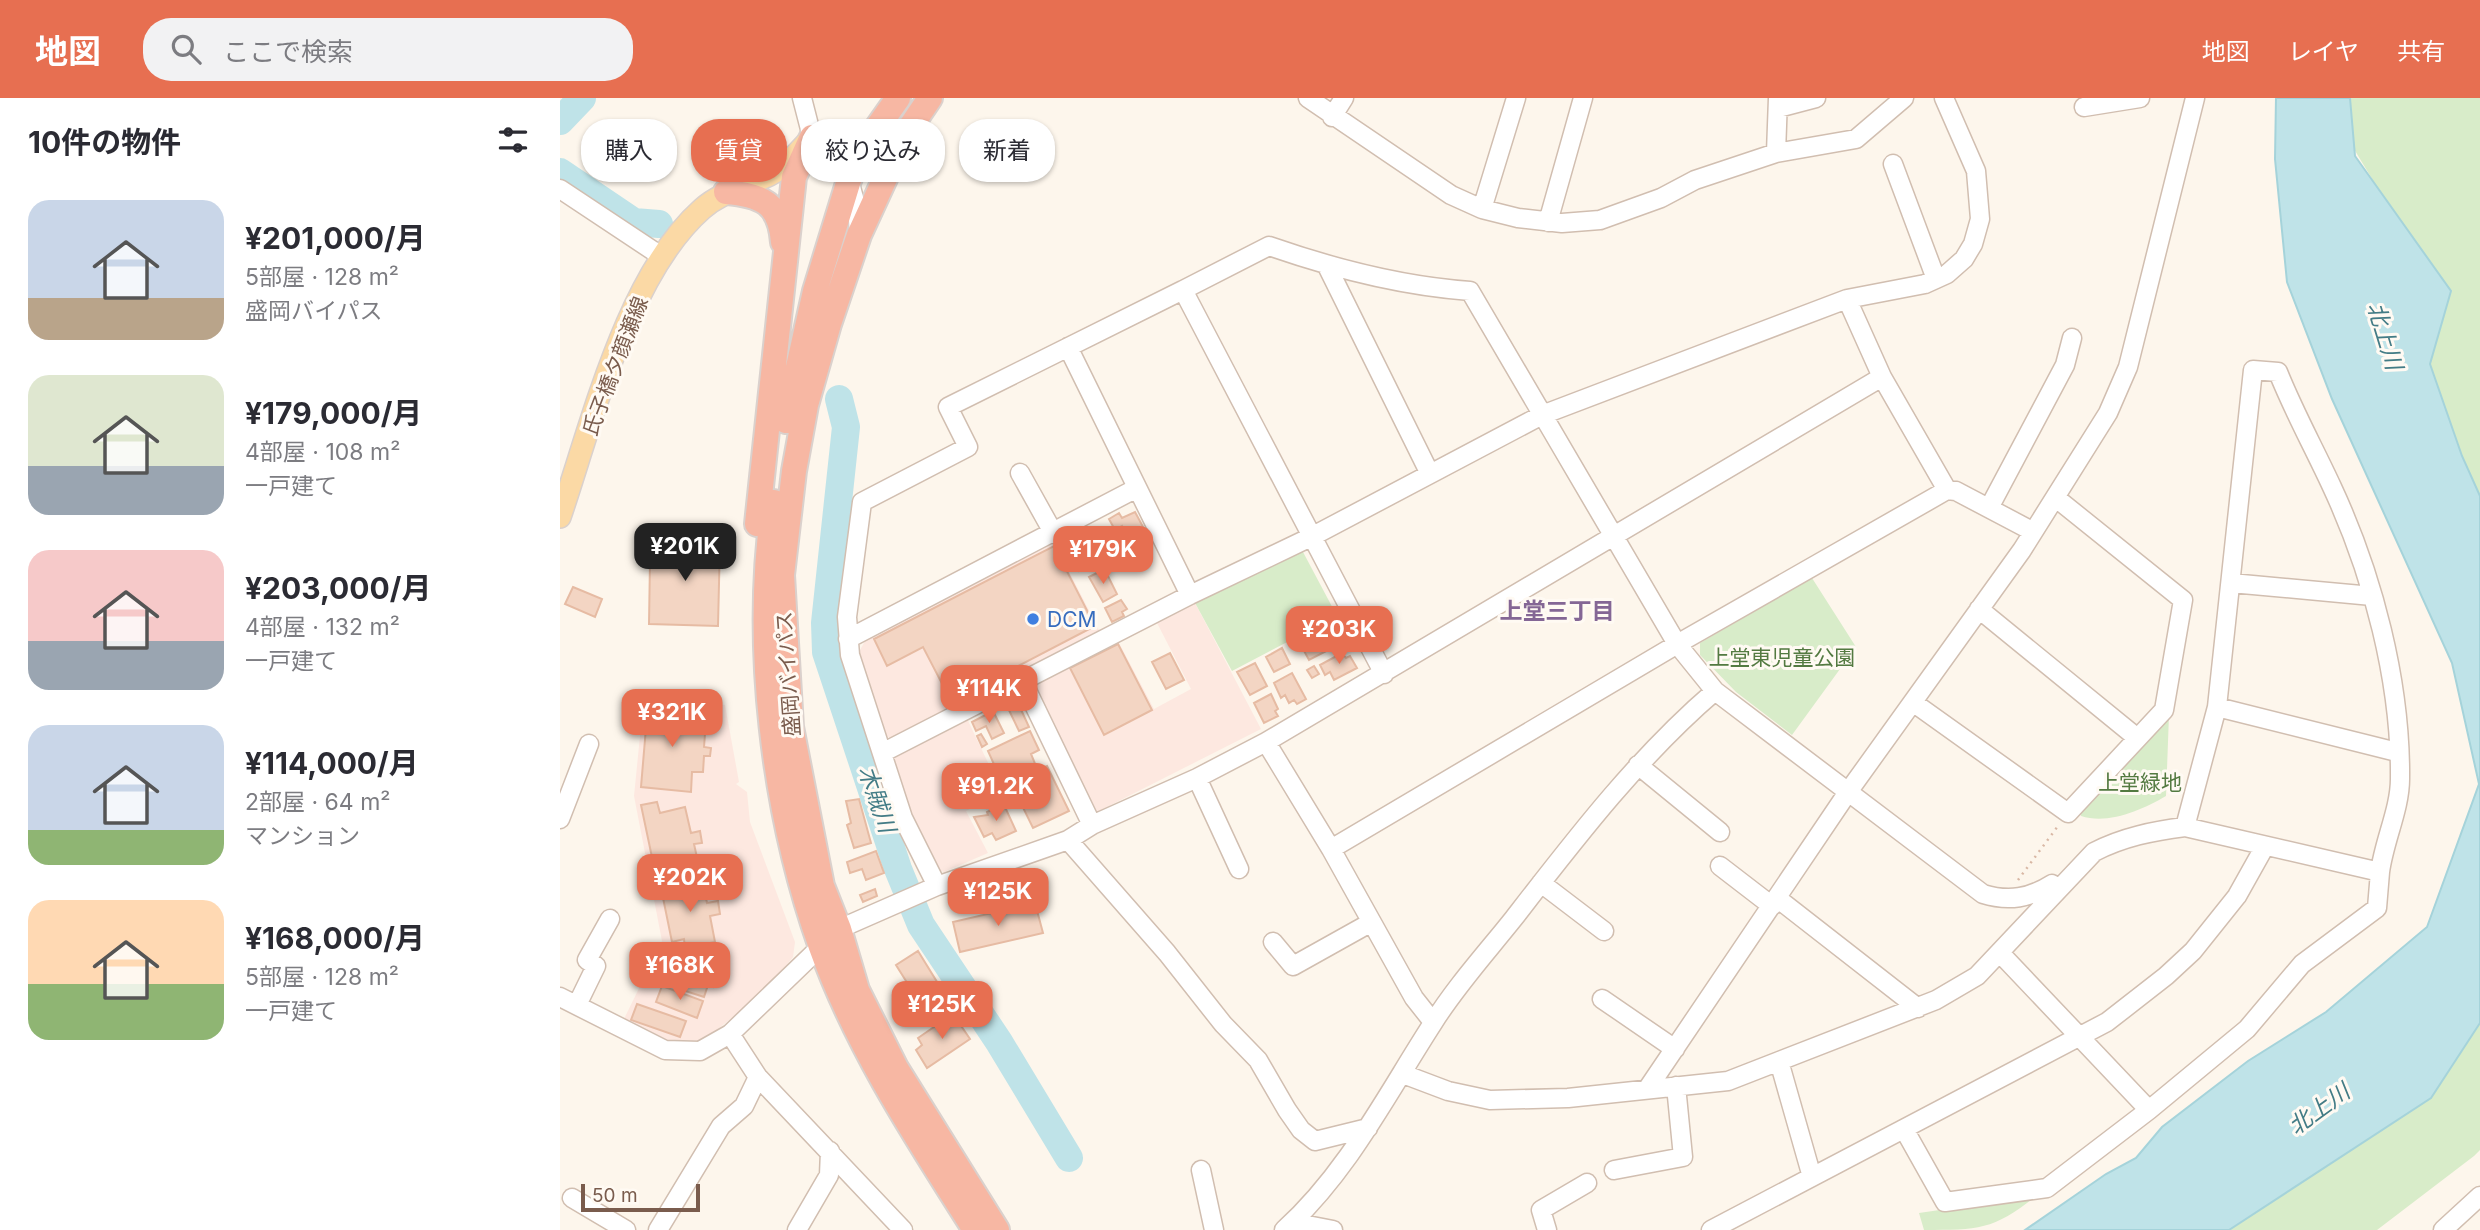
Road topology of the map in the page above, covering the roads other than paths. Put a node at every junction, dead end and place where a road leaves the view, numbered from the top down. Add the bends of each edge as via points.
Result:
1 (802, 98) edge
2 (898, 98) edge
3 (930, 98) edge
4 (1308, 98) edge
5 (1344, 98) edge
6 (1516, 98) edge
7 (1583, 98) edge
8 (1816, 98) edge
9 (1904, 98) edge
10 (1944, 98) edge
11 (2140, 98) edge
12 (2195, 98) edge
13 (1778, 103) edge
14 (2084, 107) dead end
15 (1332, 117) junction
16 (807, 119) edge
17 (883, 119) edge
18 (916, 119) edge
19 (801, 149) edge
20 (1776, 153) junction
21 (801, 161) edge
22 (1893, 163) dead end
23 (848, 182) edge
24 (850, 182) edge
25 (883, 182) edge
26 (560, 189) edge
27 (726, 192) junction
28 (1482, 208) junction
29 (1548, 222) junction
30 (859, 235) junction
31 (661, 256) junction
32 (1327, 266) junction
33 (785, 274) junction
34 (1936, 279) junction
35 (1183, 290) junction
36 (1847, 299) junction
37 (2072, 338) dead end
38 (1068, 347) junction
39 (1882, 377) junction
40 (1542, 415) junction
41 (1020, 473) dead end
42 (1430, 474) junction
43 (1137, 488) junction
44 (1947, 490) junction
45 (2056, 498) junction
46 (1989, 508) junction
47 (560, 517) edge
48 (2032, 531) junction
49 (1054, 534) junction
50 (1311, 537) junction
51 (1613, 537) junction
52 (2231, 583) junction
53 (1189, 594) junction
54 (2372, 596) junction
55 (1979, 609) junction
56 (848, 639) junction
57 (1677, 645) junction
58 (1384, 674) junction
59 (1023, 682) junction
60 (1715, 691) junction
61 (1914, 703) junction
62 (2217, 707) junction
63 (2136, 737) junction
64 (1266, 742) junction
65 (589, 744) dead end
66 (2397, 752) junction
67 (882, 753) junction
68 (1637, 765) junction
69 (1197, 778) junction
70 (1848, 792) junction
71 (560, 819) edge
72 (1092, 825) junction
73 (2185, 827) junction
74 (1720, 832) dead end
75 (1068, 840) junction
76 (2266, 846) junction
77 (1331, 849) junction
78 (1720, 866) dead end
79 (1239, 869) dead end
80 (2076, 869) junction
81 (2381, 872) junction
82 (800, 875) junction
83 (1541, 883) junction
84 (930, 889) junction
85 (1774, 902) junction
86 (610, 919) dead end
87 (1370, 923) junction
88 (839, 929) junction
89 (1604, 931) dead end
90 (1273, 942) dead end
91 (821, 948) junction
92 (2000, 953) junction
93 (560, 997) edge
94 (1602, 999) dead end
95 (577, 1004) junction
96 (1918, 1007) junction
97 (1433, 1022) junction
98 (730, 1034) junction
99 (2079, 1037) junction
100 (1675, 1049) junction
101 (1779, 1061) junction
102 (1403, 1074) junction
103 (758, 1077) junction
104 (1676, 1086) junction
105 (1648, 1088) junction
106 (2149, 1110) junction
107 (1368, 1128) junction
108 (1904, 1129) junction
109 (830, 1151) junction
110 (1201, 1170) dead end
111 (1614, 1170) dead end
112 (1812, 1177) junction
113 (1587, 1182) dead end
114 (2480, 1196) edge
115 (1290, 1224) edge
116 (612, 1230) edge
117 (626, 1230) edge
118 (658, 1230) edge
119 (797, 1230) edge
120 (903, 1230) edge
121 (975, 1230) edge
122 (997, 1230) edge
123 (1214, 1230) edge
124 (1334, 1230) edge
125 (1547, 1230) edge
126 (1711, 1230) edge
127 (2442, 1230) edge

1 - 16 street
2 - 17 highway, 盛岡バイパス
3 - 18 highway, 盛岡バイパス
4 - 15 street
5 - 15 street
6 - 28 street
7 - 29 street
8 - 13 street
9 - 20 street via 1856,139
10 - 34 street via 1976,171 1980,219 1964,259
11 - 14 street
12 - 45 street via 2128,367 2108,413
13 - 20 street
15 - 28 street via 1423,178
19 - 27 main road, 氏子橋夕顔瀬線 via 766,178
20 - 29 street via 1695,180 1600,220
21 - 33 highway via 794,177
22 - 34 street
23 - 82 highway, 盛岡バイパス via 815,291 787,412 767,550 771,715
24 - 30 street
25 - 30 highway, 盛岡バイパス
26 - 31 street
27 - 31 main road, 氏子橋夕顔瀬線 via 702,209
27 - 33 highway via 754,195 776,214 782,225
28 - 29 street
30 - 88 highway, 盛岡バイパス via 806,405 782,575 797,771 822,886
31 - 47 main road, 氏子橋夕顔瀬線 via 624,331
32 - 35 street via 1269,246
32 - 40 street via 1423,288 1470,292
32 - 42 street
33 - 82 highway via 752,571 758,729
34 - 36 street
35 - 38 street
35 - 50 street
36 - 39 street
36 - 40 street
37 - 46 street via 2065,365
38 - 43 street
38 - 56 street via 948,407 968,447 862,502
39 - 44 street
39 - 51 street
40 - 42 street
40 - 51 street
41 - 49 street
42 - 50 street
43 - 49 street
43 - 53 street
44 - 46 street
44 - 57 street
45 - 48 street
45 - 63 street via 2183,600 2164,710
46 - 48 street
48 - 55 street
49 - 56 street
50 - 53 street
50 - 58 street
51 - 57 street
51 - 58 street
52 - 54 street
52 - 54 street via 2253,370 2278,372 2344,514
52 - 62 street
53 - 59 street
54 - 66 street via 2388,655
55 - 61 street
55 - 63 street
56 - 67 street
57 - 60 street
57 - 77 street
58 - 64 street
59 - 67 street
59 - 72 street
60 - 68 street
60 - 70 street
61 - 63 street via 2068,813
61 - 70 street
62 - 66 street
62 - 73 street
64 - 69 street
64 - 77 street
65 - 71 street
66 - 81 street via 2400,780
67 - 84 street
68 - 74 street
68 - 83 street
69 - 72 street
69 - 79 street
70 - 80 street via 1983,894 2000,899 2035,895
70 - 85 street
72 - 75 street
73 - 76 street
73 - 80 street via 2113,842
75 - 84 street
75 - 107 street via 1258,1060 1301,1130 1314,1141
76 - 81 street
76 - 99 street via 2237,896 2193,951 2135,1002
77 - 87 street
78 - 85 street
80 - 92 street
81 - 106 street via 2377,908 2302,964 2247,1029
82 - 91 highway, 盛岡バイパス
83 - 89 street
83 - 97 street
84 - 88 street
85 - 96 street
85 - 100 street
86 - 95 street via 587,960 596,966
87 - 90 street via 1293,966
87 - 97 street
88 - 91 street
88 - 122 highway, 盛岡バイパス via 858,990 896,1068
91 - 98 street
91 - 121 highway, 盛岡バイパス via 870,1056
92 - 96 street via 1977,976
92 - 99 street
93 - 95 street
94 - 100 street
95 - 98 street via 665,1050 700,1051
96 - 101 street
97 - 102 street
98 - 103 street
99 - 106 street
99 - 108 street
100 - 105 street
101 - 104 street via 1728,1081
101 - 112 street
102 - 105 street via 1490,1100 1568,1098
102 - 107 street
103 - 109 street
103 - 118 street via 744,1106 721,1126
104 - 105 street
104 - 111 street via 1683,1157
106 - 108 street via 2047,1188 1945,1202
107 - 115 street
108 - 112 street
109 - 119 street via 829,1175
109 - 120 street
110 - 123 street
112 - 126 street
113 - 125 street via 1541,1210
114 - 127 street
115 - 124 street
116 - 117 street via 568,1199

